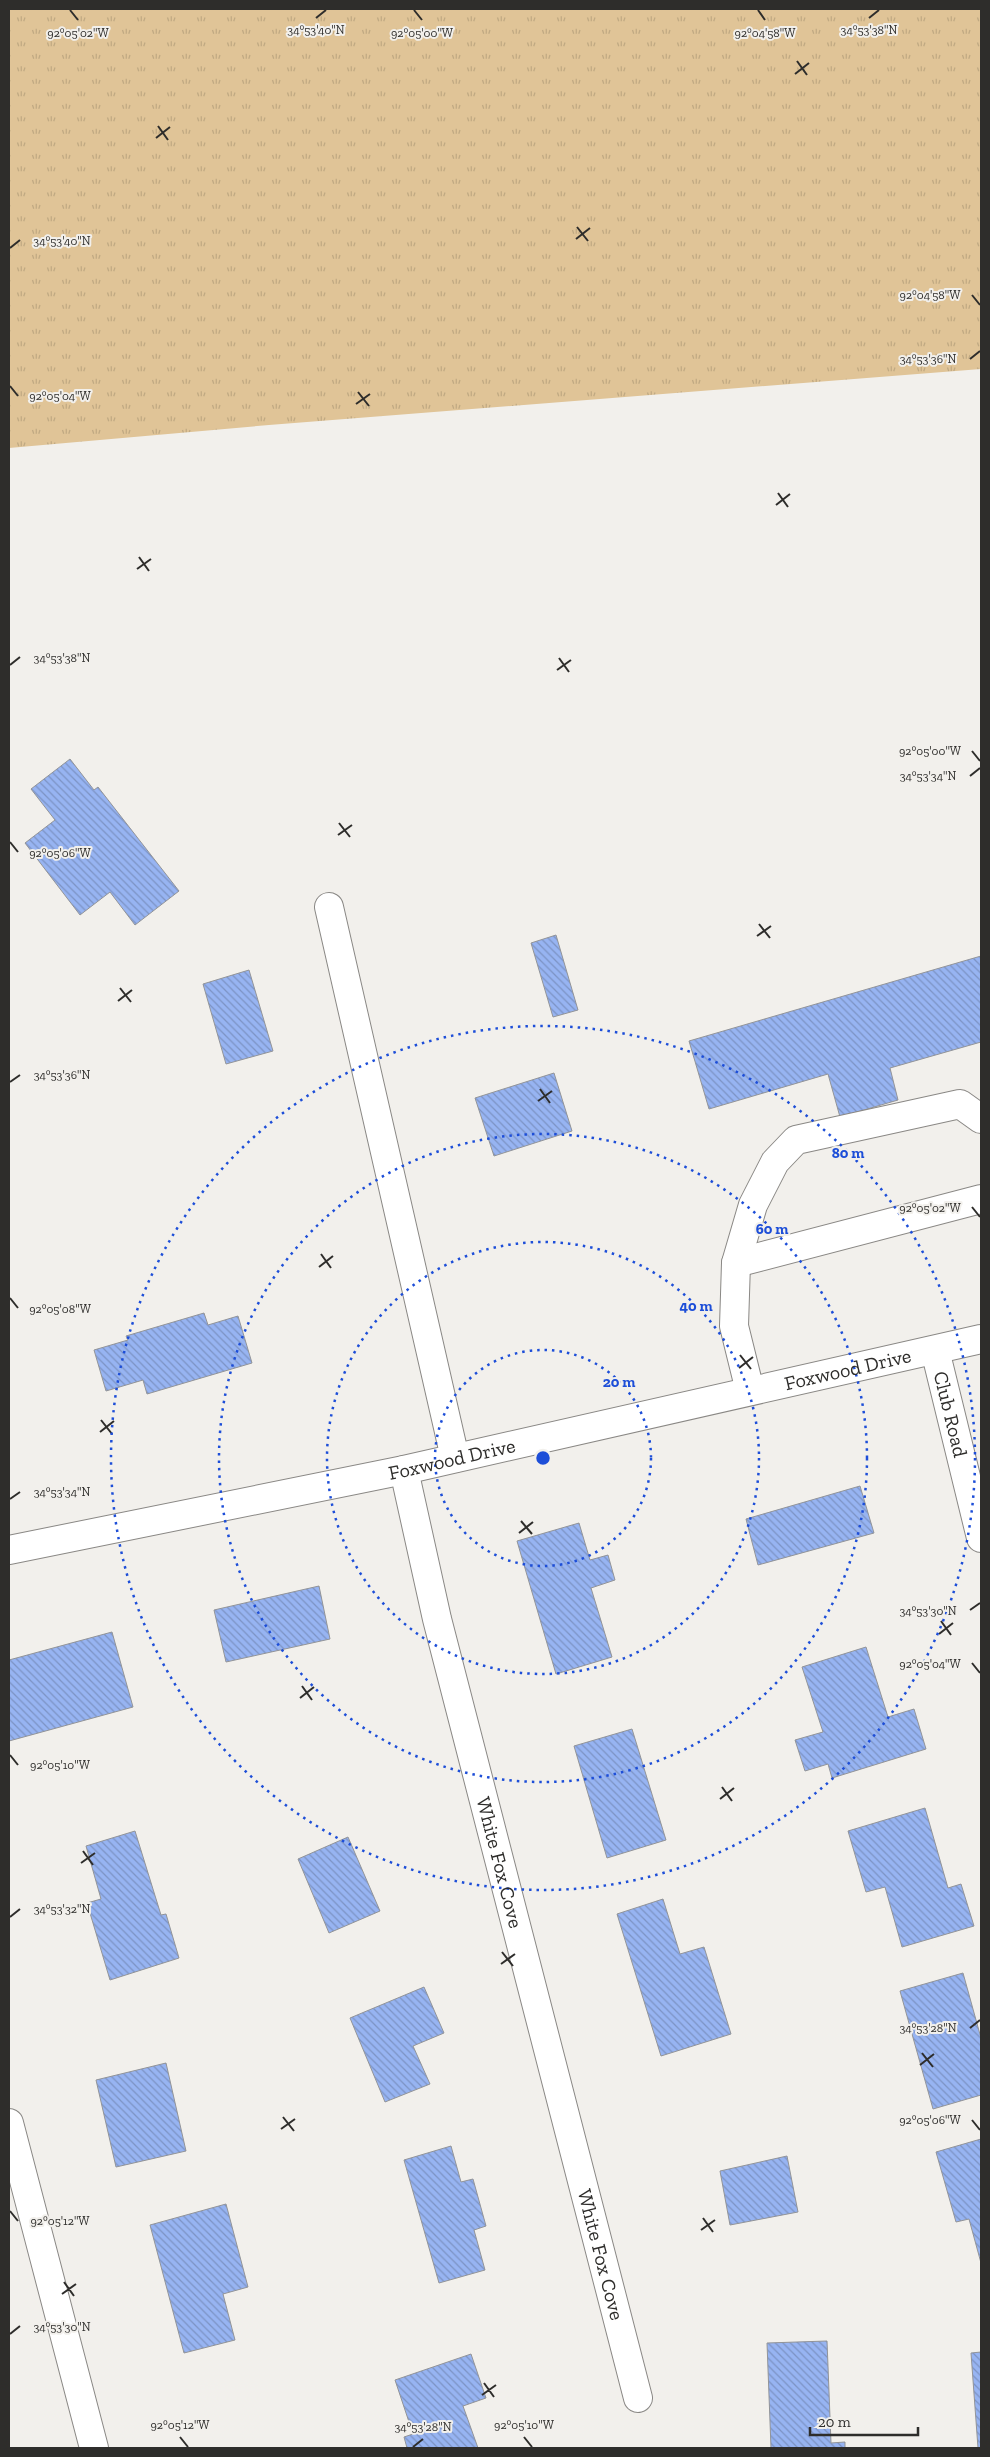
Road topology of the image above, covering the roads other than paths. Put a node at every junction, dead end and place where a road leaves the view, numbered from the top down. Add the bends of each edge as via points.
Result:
1 (329, 907) dead end
2 (981, 1119) edge
3 (981, 1199) edge
4 (736, 1262) junction
5 (981, 1340) edge
6 (935, 1350) junction
7 (750, 1392) junction
8 (455, 1458) junction
9 (404, 1470) junction
10 (981, 1538) edge
11 (9, 1550) edge
12 (9, 2123) edge
13 (638, 2398) dead end
14 (94, 2448) edge

1 - 8 street
2 - 4 street via 960,1104 796,1140 775,1162 753,1205
3 - 4 street
4 - 7 street via 734,1326
5 - 6 street, Foxwood Drive
6 - 7 street, Foxwood Drive
6 - 10 street, Club Road
7 - 8 street, Foxwood Drive
8 - 9 street, Foxwood Drive
9 - 11 street, Foxwood Drive
9 - 13 street, White Fox Cove via 436,1619
12 - 14 street

